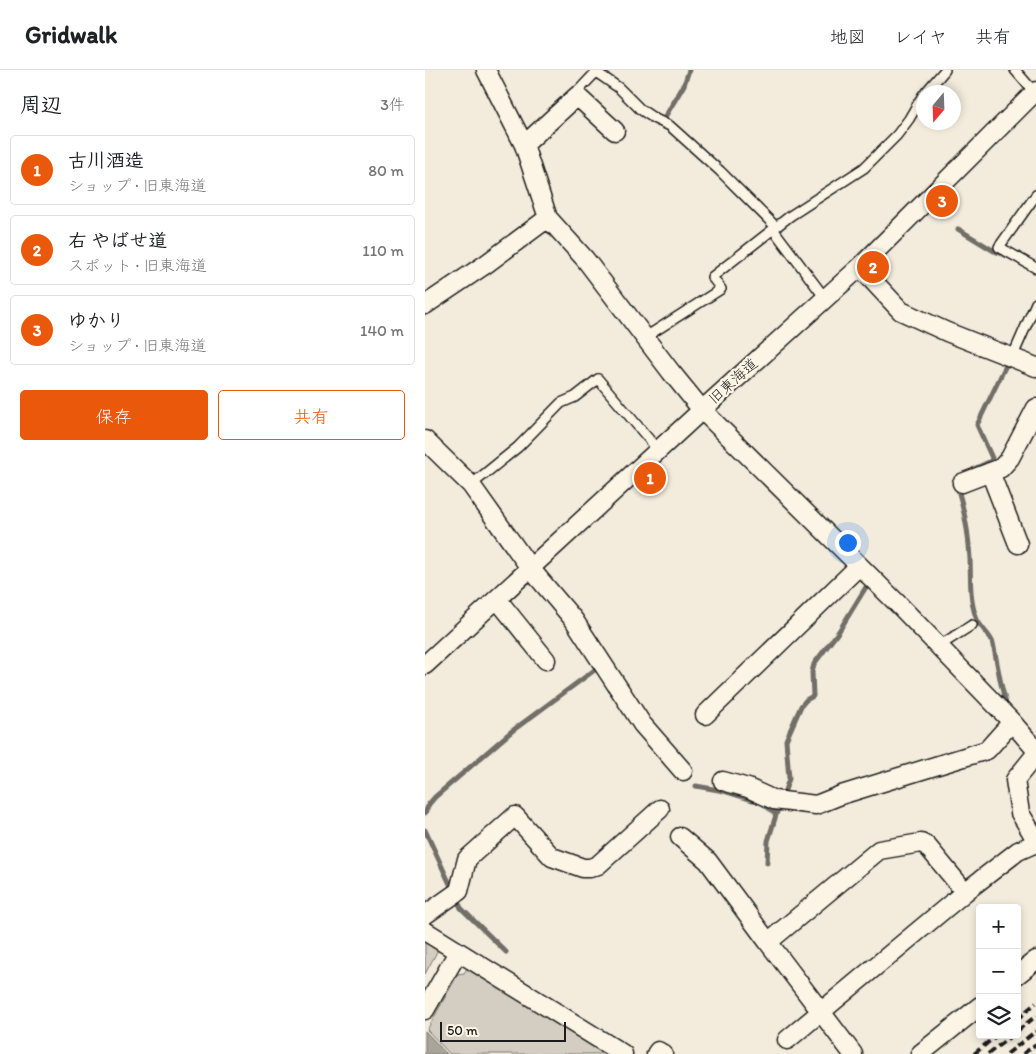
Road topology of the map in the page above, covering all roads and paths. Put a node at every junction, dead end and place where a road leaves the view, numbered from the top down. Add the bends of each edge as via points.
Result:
1 (486, 70) edge
2 (945, 70) edge
3 (1015, 70) edge
4 (932, 85) edge
5 (577, 96) junction
6 (1034, 97) edge
7 (916, 108) edge
8 (615, 131) dead end
9 (524, 145) junction
10 (1036, 195) edge
11 (548, 218) junction
12 (775, 228) junction
13 (859, 267) junction
14 (1036, 268) edge
15 (825, 298) junction
16 (1036, 303) edge
17 (425, 305) edge
18 (645, 338) junction
19 (1012, 358) junction
20 (1036, 367) edge
21 (1036, 408) edge
22 (702, 410) junction
23 (425, 440) edge
24 (658, 450) junction
25 (990, 472) junction
26 (962, 483) dead end
27 (471, 485) junction
28 (1018, 544) dead end
29 (859, 566) junction
30 (530, 568) junction
31 (497, 599) junction
32 (973, 625) dead end
33 (939, 646) junction
34 (546, 660) dead end
35 (425, 666) edge
36 (705, 716) dead end
37 (1012, 722) junction
38 (1034, 744) edge
39 (683, 771) dead end
40 (723, 781) dead end
41 (659, 808) dead end
42 (680, 837) dead end
43 (1036, 842) edge
44 (965, 892) junction
45 (425, 915) edge
46 (425, 931) edge
47 (768, 942) junction
48 (454, 959) junction
49 (1036, 960) edge
50 (1021, 972) edge
51 (976, 1009) edge
52 (425, 1010) edge
53 (822, 1012) junction
54 (787, 1040) dead end
55 (623, 1054) edge
56 (656, 1054) edge
57 (663, 1054) edge
58 (853, 1054) edge
59 (920, 1054) edge

1 - 9 street
2 - 4 lane
3 - 6 lane
5 - 8 street
5 - 9 street
5 - 12 lane via 596,72 619,88 640,109 670,126 720,171
6 - 13 street, 旧東海道
7 - 12 lane via 897,135 864,168
9 - 11 street
10 - 14 lane via 999,247
11 - 17 street
11 - 18 street via 585,259
12 - 15 lane
12 - 18 lane via 713,277 721,289
13 - 15 street, 旧東海道
13 - 19 street via 901,311
15 - 22 street, 旧東海道
16 - 19 lane
18 - 22 street
19 - 20 street
21 - 25 street via 1010,458 1001,468
22 - 24 street, 旧東海道
22 - 29 street
23 - 27 street
24 - 27 lane via 598,379 575,397 561,403 518,447
24 - 30 street, 旧東海道
25 - 26 street
25 - 28 street
27 - 30 street
29 - 33 street
29 - 36 street
30 - 31 street, 旧東海道
30 - 39 street via 574,620 642,724
31 - 34 street
31 - 35 street, 旧東海道
32 - 33 lane
33 - 37 street
37 - 38 street
37 - 40 street via 987,750 816,805 774,800
38 - 43 street via 1015,780 1020,813
41 - 45 street via 590,868 552,857 515,816 467,859 459,891
42 - 47 street via 708,861
43 - 44 street via 1018,851
44 - 47 street via 927,846 879,850
44 - 53 street
46 - 48 street
47 - 53 street
48 - 52 street
48 - 55 street
49 - 50 street
51 - 59 street
53 - 54 street
53 - 58 street
56 - 57 street via 658,1051

